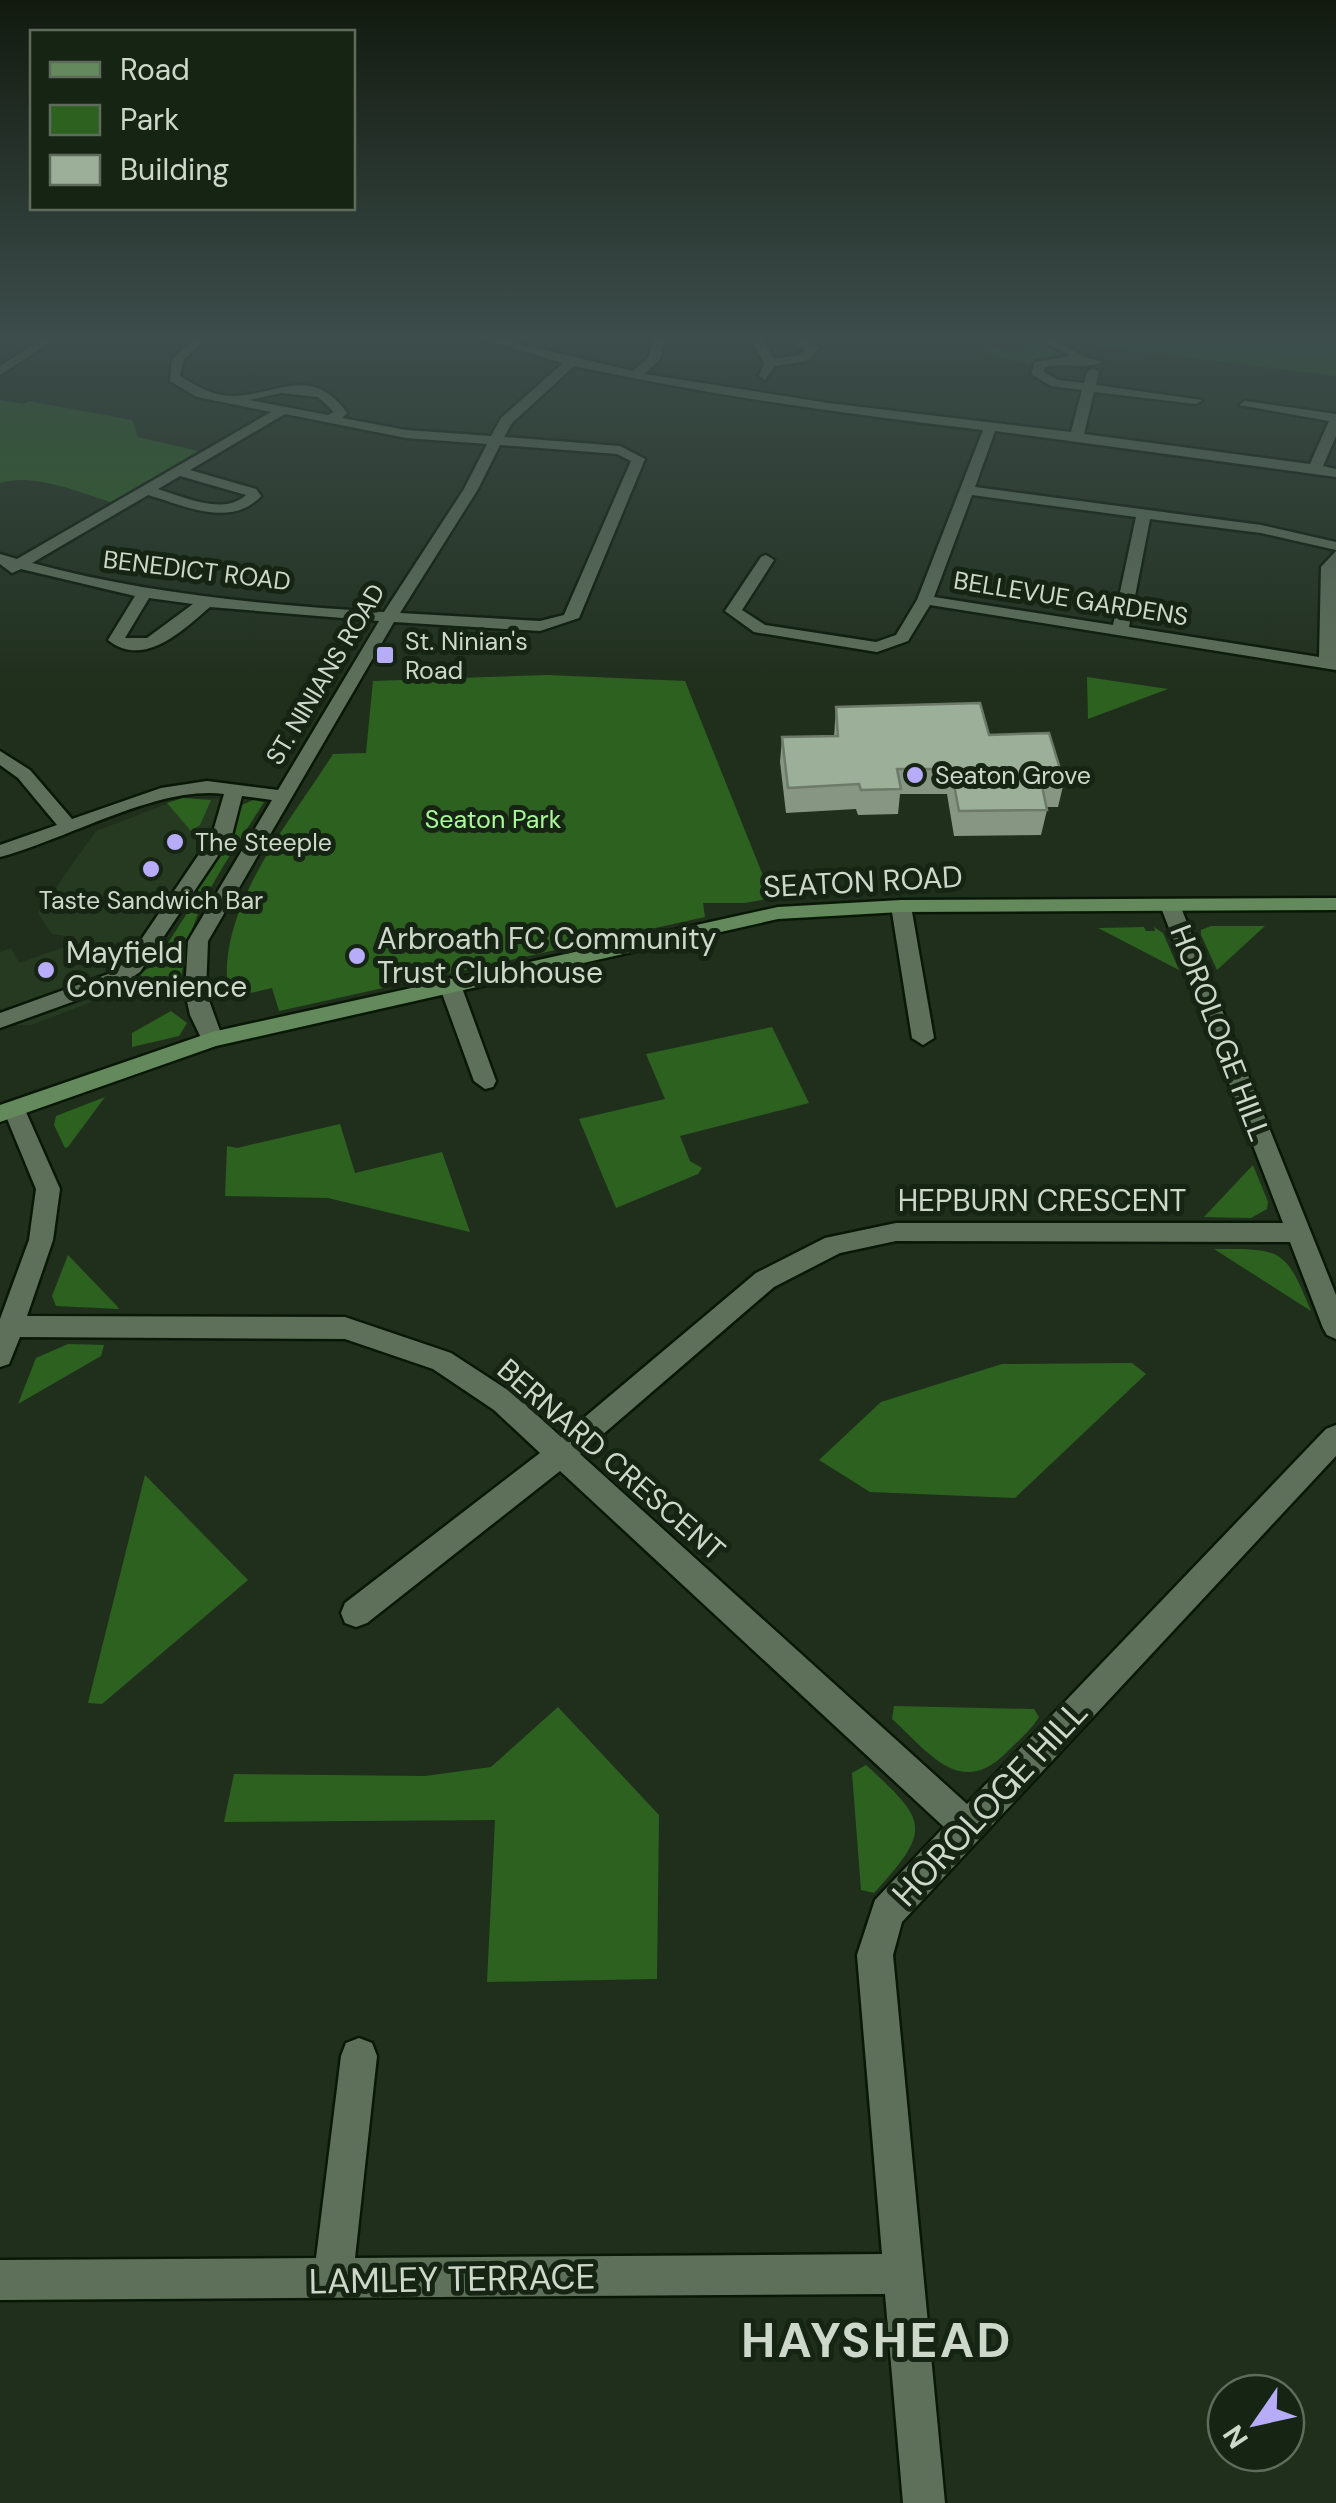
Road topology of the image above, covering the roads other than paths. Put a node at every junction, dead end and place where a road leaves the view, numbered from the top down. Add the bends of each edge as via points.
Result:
1 (207, 455) edge
2 (489, 455) edge
3 (630, 455) edge
4 (980, 455) edge
5 (1215, 455) edge
6 (1320, 455) edge
7 (1314, 469) junction
8 (178, 472) junction
9 (1336, 473) edge
10 (146, 490) junction
11 (966, 490) junction
12 (1144, 514) junction
13 (1336, 546) edge
14 (1336, 556) edge
15 (0, 559) edge
16 (766, 560) dead end
17 (18, 565) junction
18 (0, 576) edge
19 (145, 592) junction
20 (924, 600) junction
21 (207, 601) junction
22 (390, 616) junction
23 (1120, 631) junction
24 (1331, 665) edge
25 (0, 756) edge
26 (235, 790) junction
27 (281, 796) junction
28 (69, 827) junction
29 (0, 851) edge
30 (1336, 904) edge
31 (1170, 905) junction
32 (900, 906) junction
33 (450, 986) junction
34 (0, 1021) edge
35 (923, 1038) dead end
36 (212, 1039) junction
37 (485, 1081) dead end
38 (7, 1112) edge
39 (1298, 1232) junction
40 (11, 1326) junction
41 (1336, 1328) edge
42 (0, 1356) edge
43 (1336, 1437) edge
44 (560, 1454) junction
45 (356, 1613) dead end
46 (967, 1826) junction
47 (359, 2056) dead end
48 (904, 2274) junction
49 (0, 2280) edge
50 (332, 2280) junction
51 (924, 2503) edge

1 - 8 street
2 - 22 street, ST. NINIANS ROAD
3 - 22 street, BENEDICT ROAD via 638,459 572,618 540,626
4 - 11 street, BELLEVUE GARDENS
5 - 7 street
6 - 7 street
7 - 9 street
8 - 10 street
8 - 10 street via 254,496 242,507 221,509
10 - 17 street
11 - 12 street
11 - 20 street, BELLEVUE GARDENS
12 - 13 street
12 - 23 street
14 - 24 street via 1329,567
15 - 17 street, BENEDICT ROAD
16 - 20 street via 734,611 760,629 877,647 902,638
17 - 18 street
17 - 19 street, BENEDICT ROAD
19 - 21 street, BENEDICT ROAD
19 - 21 street via 118,630 116,640 124,646 157,641
20 - 23 street, BELLEVUE GARDENS
21 - 22 street, BENEDICT ROAD
22 - 27 street, ST. NINIANS ROAD
23 - 24 street, BELLEVUE GARDENS
25 - 28 street
26 - 27 street
26 - 28 street via 168,792
26 - 34 street via 222,836 133,966 115,979
27 - 36 street, ST. NINIANS ROAD via 198,941 192,970 198,1015
28 - 29 street
30 - 31 street, SEATON ROAD
31 - 32 street, SEATON ROAD
31 - 39 street, HOROLOGE HILL
32 - 33 street, SEATON ROAD via 778,913
32 - 35 street
33 - 36 street, SEATON ROAD
33 - 37 street
36 - 38 street, SEATON ROAD
38 - 40 street via 48,1189 41,1240
39 - 41 street, HOROLOGE HILL
39 - 44 street, HEPBURN CRESCENT via 896,1232 834,1245 765,1280
40 - 42 street
40 - 44 street, BERNARD CRESCENT via 345,1328 442,1361 504,1402
43 - 46 street, HOROLOGE HILL
44 - 45 street, HEPBURN CRESCENT
44 - 46 street, BERNARD CRESCENT
46 - 48 street, HOROLOGE HILL via 887,1912 875,1955
47 - 50 street
48 - 50 street, LAMLEY TERRACE
48 - 51 street, HOROLOGE HILL
49 - 50 street, LAMLEY TERRACE

